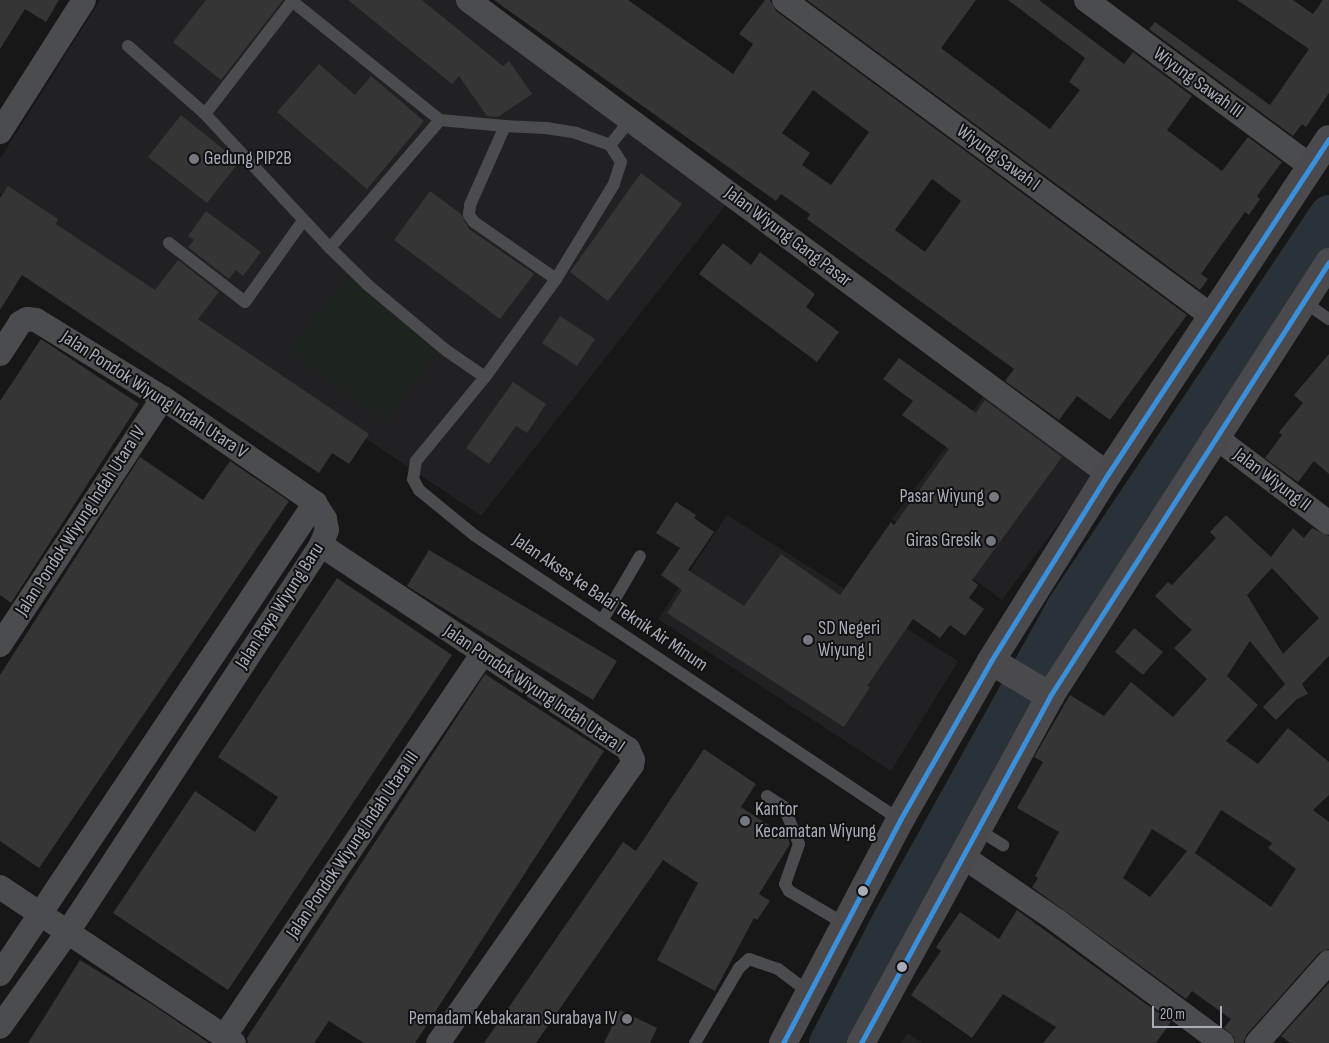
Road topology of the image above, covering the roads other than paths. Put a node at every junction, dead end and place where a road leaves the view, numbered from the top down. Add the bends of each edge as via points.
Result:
1 (84, 0) edge
2 (292, 0) edge
3 (468, 0) edge
4 (784, 0) edge
5 (1086, 0) edge
6 (128, 46) dead end
7 (205, 114) junction
8 (440, 120) junction
9 (630, 120) junction
10 (505, 126) junction
11 (0, 132) edge
12 (1329, 139) edge
13 (610, 145) junction
14 (1309, 165) junction
15 (302, 222) junction
16 (169, 242) dead end
17 (330, 248) junction
18 (1329, 262) edge
19 (556, 279) junction
20 (1303, 301) junction
21 (1213, 317) junction
22 (1329, 319) edge
23 (0, 354) edge
24 (485, 377) junction
25 (163, 398) junction
26 (1214, 436) junction
27 (1108, 474) junction
28 (315, 503) junction
29 (1329, 523) edge
30 (321, 545) junction
31 (640, 556) dead end
32 (602, 621) junction
33 (0, 645) edge
34 (482, 654) junction
35 (997, 665) junction
36 (1040, 690) junction
37 (767, 796) dead end
38 (900, 820) junction
39 (976, 829) junction
40 (1003, 845) dead end
41 (958, 862) junction
42 (0, 887) edge
43 (990, 888) dead end
44 (39, 914) junction
45 (845, 924) junction
46 (66, 933) junction
47 (1329, 962) edge
48 (0, 974) edge
49 (808, 992) junction
50 (0, 1027) edge
51 (229, 1040) edge
52 (438, 1043) edge
53 (695, 1043) edge
54 (783, 1043) edge
55 (862, 1043) edge
56 (1222, 1043) edge
57 (1257, 1043) edge

1 - 11 street
2 - 7 lane
2 - 8 lane
3 - 9 street, Jalan Wiyung Gang Pasar
4 - 21 street, Wiyung Sawah I
5 - 14 street, Wiyung Sawah III
6 - 7 lane
7 - 15 lane
8 - 10 lane
8 - 17 lane
9 - 13 lane
9 - 27 street, Jalan Wiyung Gang Pasar
10 - 13 lane via 546,128
10 - 19 lane via 470,205 469,215 474,222
12 - 14 main road
13 - 19 lane, Jalan Akses ke Balai Teknik Air Minum via 621,162 614,184
14 - 21 main road
15 - 16 lane via 245,302
15 - 17 lane
17 - 24 lane via 369,286 447,351
18 - 20 main road
19 - 24 lane, Jalan Akses ke Balai Teknik Air Minum
20 - 22 lane
20 - 26 main road
21 - 27 main road
23 - 25 street, Jalan Pondok Wiyung Indah Utara V via 20,323 32,318
24 - 32 lane, Jalan Akses ke Balai Teknik Air Minum via 416,462 413,479 419,490 474,535
25 - 28 street, Jalan Pondok Wiyung Indah Utara V
25 - 33 street, Jalan Pondok Wiyung Indah Utara IV
26 - 29 street, Jalan Wiyung II
26 - 36 main road
27 - 35 main road
28 - 30 street, Jalan Raya Wiyung Baru via 327,526
28 - 44 street, Jalan Raya Wiyung Baru
30 - 34 street, Jalan Pondok Wiyung Indah Utara I
30 - 46 street, Jalan Raya Wiyung Baru
31 - 32 lane
32 - 38 lane, Jalan Akses ke Balai Teknik Air Minum
34 - 51 street, Jalan Pondok Wiyung Indah Utara III
34 - 52 street, Jalan Pondok Wiyung Indah Utara I via 628,749 632,765
35 - 36 main road
35 - 38 main road
36 - 39 main road
37 - 45 lane via 784,806 799,844 785,884 789,891
38 - 45 main road
39 - 40 lane
39 - 41 main road
41 - 43 lane
41 - 55 main road
41 - 56 street via 1056,920
42 - 44 street
44 - 46 street
44 - 48 street, Jalan Raya Wiyung Baru
45 - 49 main road
46 - 50 street, Jalan Raya Wiyung Baru
46 - 51 street
47 - 57 street
49 - 53 lane via 778,969 749,959 740,968
49 - 54 main road

